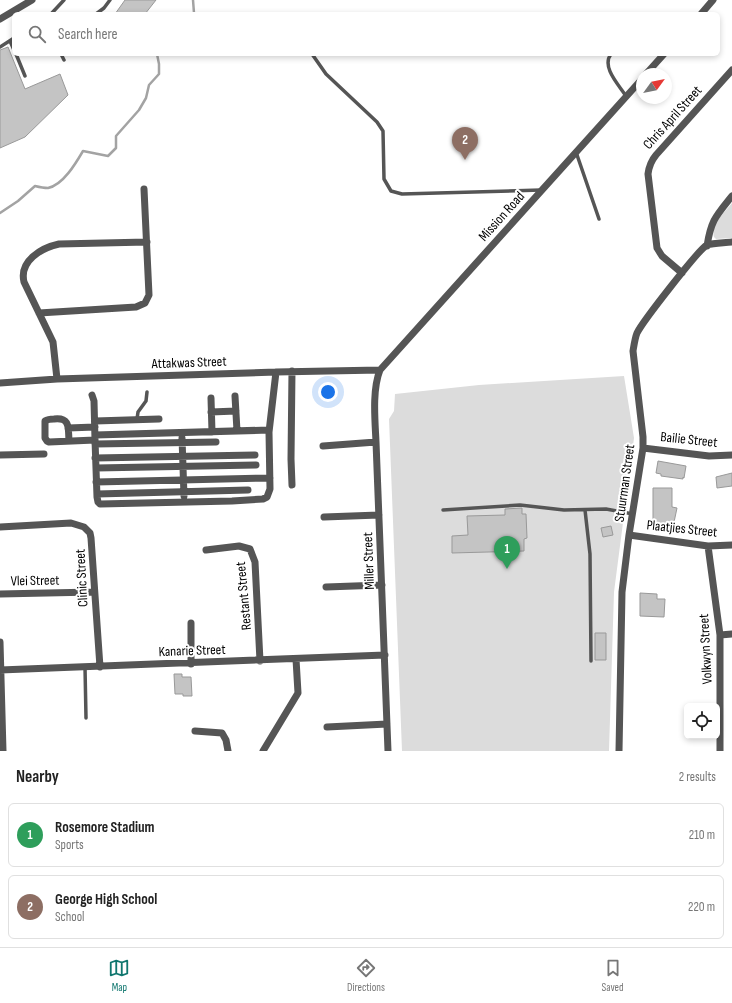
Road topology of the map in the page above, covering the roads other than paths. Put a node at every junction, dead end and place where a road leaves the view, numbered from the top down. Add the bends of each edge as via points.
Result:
1 (32, 0) edge
2 (64, 0) edge
3 (110, 0) edge
4 (713, 0) edge
5 (53, 12) edge
6 (99, 12) edge
7 (702, 12) edge
8 (0, 19) edge
9 (12, 40) edge
10 (0, 47) edge
11 (17, 56) edge
12 (62, 56) edge
13 (313, 56) edge
14 (610, 56) edge
15 (662, 56) edge
16 (64, 60) dead end
17 (651, 68) edge
18 (732, 70) edge
19 (25, 76) dead end
20 (636, 85) edge
21 (626, 96) junction
22 (576, 152) junction
23 (144, 189) dead end
24 (543, 190) junction
25 (732, 196) edge
26 (600, 219) dead end
27 (147, 242) junction
28 (732, 242) edge
29 (707, 246) junction
30 (682, 273) junction
31 (39, 313) junction
32 (380, 370) junction
33 (292, 371) junction
34 (276, 372) junction
35 (57, 379) junction
36 (0, 383) edge
37 (147, 392) dead end
38 (92, 395) dead end
39 (235, 396) dead end
40 (211, 398) dead end
41 (236, 411) junction
42 (211, 412) junction
43 (159, 419) dead end
44 (136, 420) junction
45 (95, 424) junction
46 (68, 428) junction
47 (269, 430) junction
48 (237, 431) junction
49 (181, 432) junction
50 (212, 432) junction
51 (137, 434) junction
52 (95, 440) junction
53 (69, 441) junction
54 (182, 442) junction
55 (216, 442) dead end
56 (376, 442) junction
57 (323, 446) dead end
58 (643, 448) junction
59 (44, 454) dead end
60 (0, 455) edge
61 (223, 455) junction
62 (255, 455) dead end
63 (732, 455) edge
64 (183, 457) junction
65 (95, 458) junction
66 (224, 465) junction
67 (256, 465) dead end
68 (183, 467) junction
69 (96, 468) junction
70 (270, 478) junction
71 (212, 479) junction
72 (224, 479) junction
73 (184, 480) junction
74 (96, 482) junction
75 (292, 485) dead end
76 (248, 490) dead end
77 (212, 491) junction
78 (184, 492) junction
79 (97, 494) junction
80 (185, 502) junction
81 (212, 502) junction
82 (443, 510) dead end
83 (585, 510) junction
84 (633, 514) junction
85 (379, 515) junction
86 (324, 518) dead end
87 (0, 527) edge
88 (629, 535) junction
89 (732, 545) edge
90 (708, 546) junction
91 (206, 550) dead end
92 (382, 585) junction
93 (326, 587) dead end
94 (94, 592) junction
95 (0, 594) edge
96 (191, 623) dead end
97 (732, 634) edge
98 (720, 635) junction
99 (0, 642) edge
100 (385, 655) junction
101 (296, 659) junction
102 (260, 661) junction
103 (591, 661) dead end
104 (191, 664) junction
105 (85, 667) junction
106 (100, 667) junction
107 (0, 670) edge
108 (1, 712) edge
109 (86, 718) dead end
110 (387, 724) junction
111 (327, 727) dead end
112 (194, 731) dead end
113 (3, 751) edge
114 (228, 751) edge
115 (263, 751) edge
116 (388, 751) edge
117 (619, 751) edge
118 (720, 751) edge

1 - 8 street
2 - 5 lane
3 - 6 lane
4 - 7 street
9 - 10 lane
11 - 19 lane
12 - 16 lane
13 - 24 lane via 326,74 382,127 384,179 391,191 402,194
14 - 21 lane via 610,71
15 - 17 street
18 - 30 street, Chris April Street via 656,154 648,168 656,248
20 - 21 street, Mission Road
21 - 22 street, Mission Road
22 - 24 street, Mission Road
22 - 26 lane
23 - 27 street
24 - 32 street, Mission Road
25 - 29 street via 714,218
27 - 31 street via 149,295 142,306
27 - 31 street via 59,244 38,253 29,260 22,275
28 - 29 street
29 - 30 street, Stuurman Street
30 - 58 street, Stuurman Street via 649,316 635,341 633,351
31 - 35 street via 53,342
32 - 33 street, Attakwas Street
32 - 56 street, Miller Street via 376,382
33 - 34 street, Attakwas Street
33 - 75 street
34 - 35 street, Attakwas Street
34 - 47 street
35 - 36 street, Attakwas Street
37 - 44 lane via 146,401
38 - 45 street
39 - 41 street
40 - 42 street
41 - 42 street
41 - 48 street
42 - 50 street
43 - 44 street
44 - 45 street
44 - 51 street
45 - 46 street
45 - 52 street
46 - 53 street
46 - 53 street via 63,418 45,421 47,441
47 - 48 street
47 - 70 street
48 - 50 street
49 - 50 street
49 - 51 street
49 - 54 street
51 - 52 street
52 - 53 street
52 - 54 street
52 - 65 street
54 - 55 street
54 - 64 street
56 - 57 street
56 - 85 street, Miller Street
58 - 63 street, Bailie Street via 709,456
58 - 84 street, Stuurman Street
59 - 60 street
61 - 62 street
61 - 64 street
61 - 66 street
64 - 65 street
64 - 68 street
65 - 69 street
66 - 67 street
66 - 68 street
66 - 72 street
68 - 69 street
68 - 73 street
69 - 74 street
70 - 72 street
70 - 81 street via 269,493 263,499
71 - 72 street
71 - 73 street
71 - 77 street
73 - 74 street
73 - 78 street
74 - 79 street
76 - 77 street
77 - 78 street
77 - 81 street
78 - 79 street
78 - 80 street
79 - 80 street via 100,504
80 - 81 street
82 - 83 lane via 520,505
83 - 84 lane via 606,509
83 - 103 lane via 590,554
84 - 88 street, Stuurman Street
85 - 86 street
85 - 92 street, Miller Street
87 - 94 street, Clinic Street via 71,523 84,526 92,538
88 - 90 street, Plaatjies Street
88 - 117 street, Stuurman Street via 621,606
89 - 90 street, Plaatjies Street
90 - 98 street, Volkwyn Street
91 - 102 street, Restant Street via 239,546 250,549 253,554
92 - 93 street
92 - 100 street, Miller Street
94 - 95 street, Vlei Street
94 - 106 street, Clinic Street
96 - 104 street
97 - 98 street
98 - 118 street, Volkwyn Street
99 - 107 street
100 - 101 street, Kanarie Street
100 - 110 street, Miller Street
101 - 102 street, Kanarie Street
101 - 115 street via 298,693
102 - 104 street, Kanarie Street
104 - 106 street, Kanarie Street
105 - 106 street, Kanarie Street
105 - 107 street, Kanarie Street
105 - 109 lane
107 - 108 street
108 - 113 street
110 - 111 street
110 - 116 street, Miller Street
112 - 114 street via 222,733

